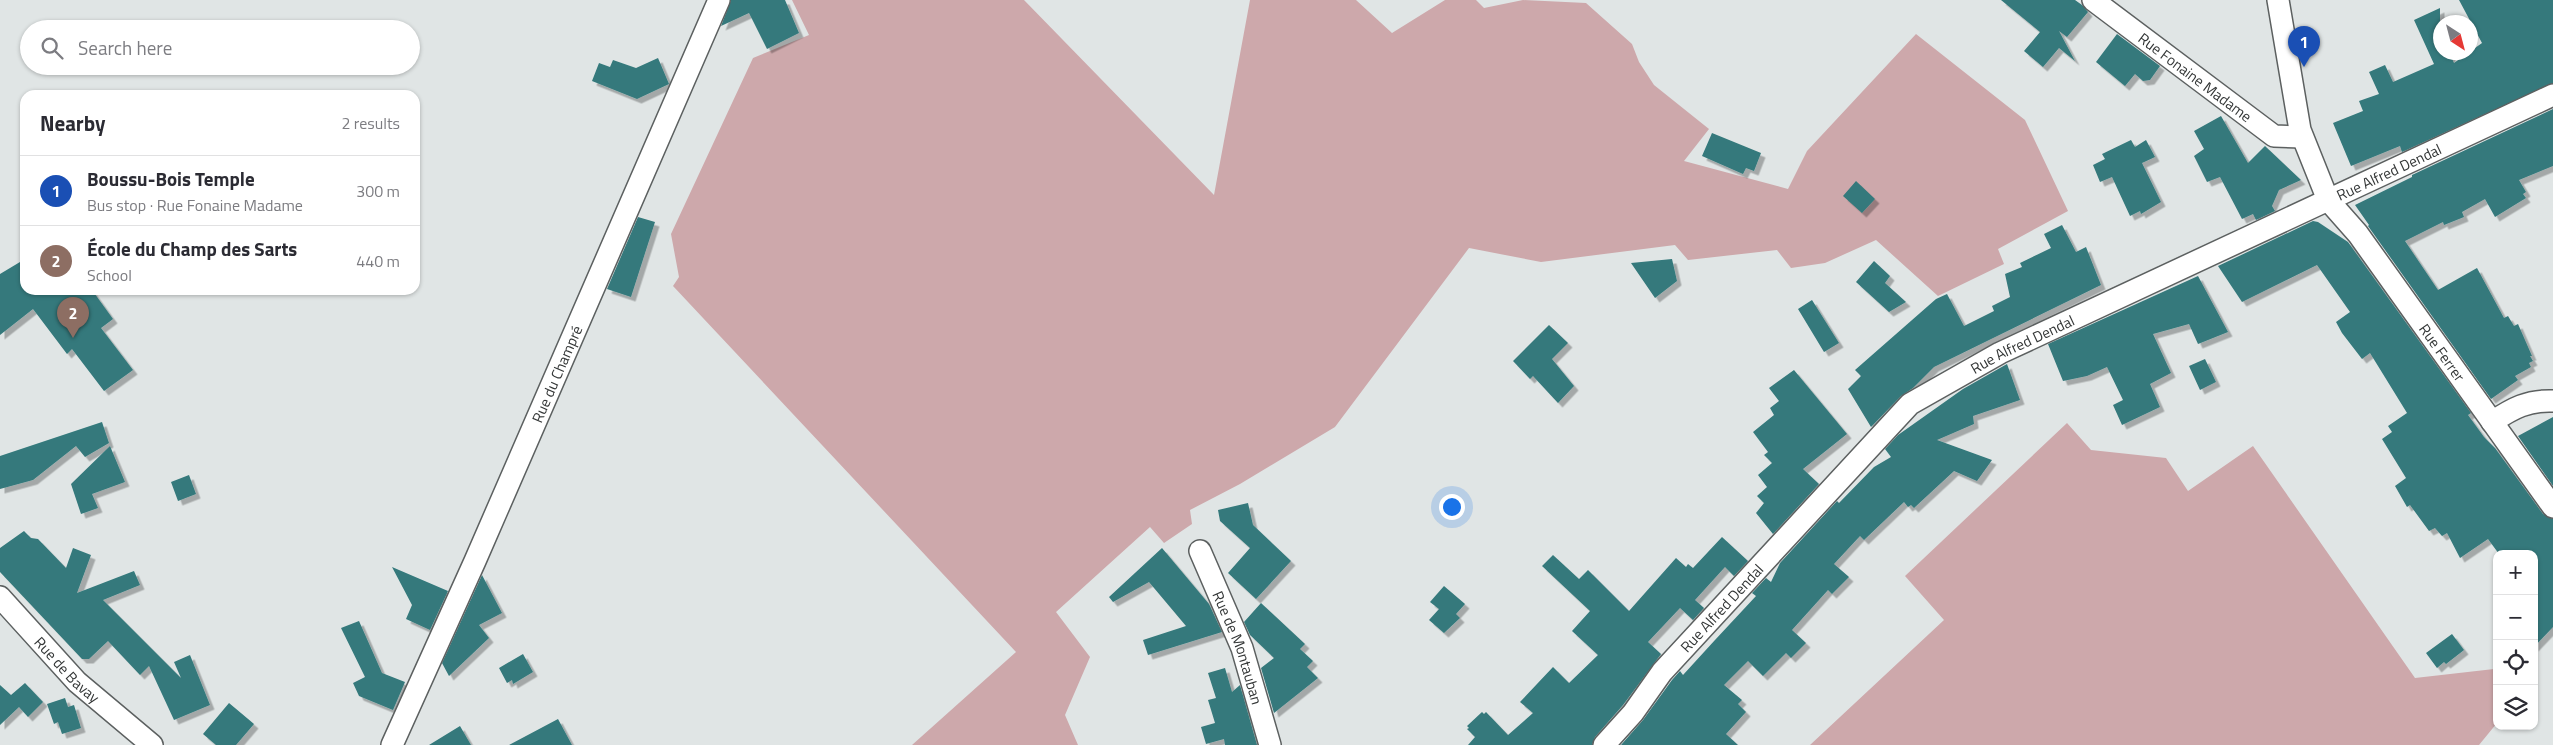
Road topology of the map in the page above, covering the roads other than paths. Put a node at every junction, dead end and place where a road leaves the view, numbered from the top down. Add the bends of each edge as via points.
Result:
1 (719, 0) edge
2 (2093, 0) edge
3 (2278, 0) edge
4 (2553, 95) edge
5 (2302, 137) junction
6 (2328, 200) junction
7 (2553, 401) edge
8 (2492, 422) junction
9 (2553, 507) edge
10 (1200, 550) dead end
11 (0, 597) edge
12 (146, 742) edge
13 (392, 745) edge
14 (1270, 745) edge
15 (1604, 745) edge

1 - 13 street, Rue du Champré
2 - 5 street, Rue Fonaine Madame via 2274,136
3 - 5 street, Rue Ferrer
4 - 6 street, Rue Alfred Dendal
5 - 6 street, Rue Ferrer
6 - 8 street, Rue Ferrer via 2358,234
6 - 15 street, Rue Alfred Dendal via 1988,359 1910,404 1662,672 1633,713
7 - 8 street via 2530,401
8 - 9 street, Rue Ferrer
10 - 14 street, Rue de Montauban via 1242,648
11 - 12 street, Rue de Bavay via 76,682

